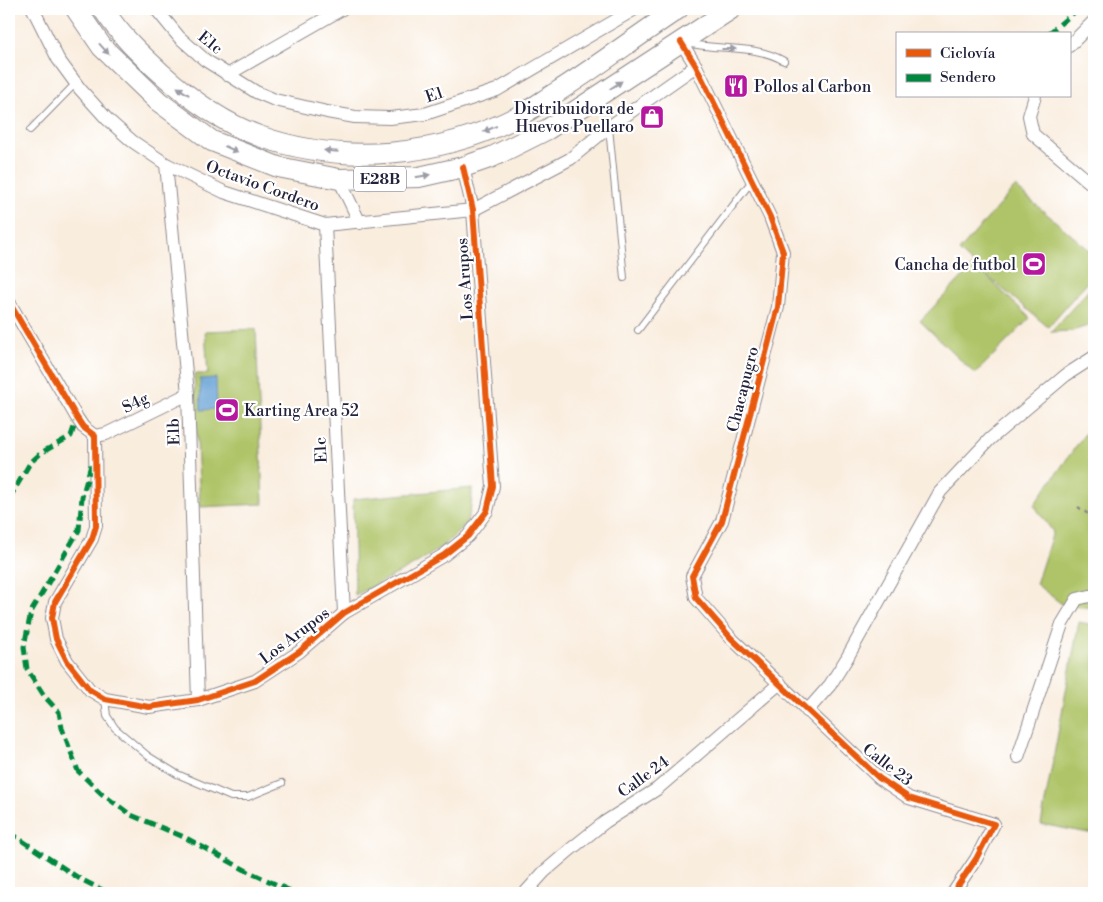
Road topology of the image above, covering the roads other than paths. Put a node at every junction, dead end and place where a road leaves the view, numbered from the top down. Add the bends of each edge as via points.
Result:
1 (33, 9) edge
2 (76, 9) edge
3 (103, 9) edge
4 (156, 9) edge
5 (342, 9) edge
6 (636, 9) edge
7 (678, 9) edge
8 (731, 9) edge
9 (1094, 21) edge
10 (681, 42) junction
11 (1070, 45) edge
12 (784, 61) dead end
13 (696, 66) junction
14 (227, 75) junction
15 (76, 84) junction
16 (1034, 98) edge
17 (609, 127) junction
18 (30, 130) dead end
19 (166, 164) junction
20 (463, 167) junction
21 (339, 179) junction
22 (752, 182) junction
23 (1094, 186) edge
24 (473, 210) junction
25 (360, 223) junction
26 (325, 225) junction
27 (624, 278) dead end
28 (9, 302) edge
29 (638, 330) dead end
30 (1094, 357) edge
31 (188, 394) junction
32 (95, 436) junction
33 (1094, 595) edge
34 (344, 613) junction
35 (780, 684) junction
36 (105, 699) junction
37 (198, 700) junction
38 (807, 711) junction
39 (1018, 757) dead end
40 (282, 783) dead end
41 (525, 893) edge
42 (953, 893) edge

1 - 15 street, Octavio Cordero via 58,59
2 -> 21 highway, E28B via 102,47 158,101 212,141 278,167
7 -> 3 highway, E28B via 520,116 475,136 398,154 308,148 258,136 176,87 138,54
4 - 14 street, E1c via 179,37 204,60
5 - 14 street
6 - 14 street, E1 via 497,90 425,114 382,118 327,112 275,100
8 - 10 highway, E28B
9 - 11 street
10 -> 12 lane via 708,49 773,54
10 - 13 street, Chacapugro
20 -> 10 highway, E28B via 492,157 548,129
13 - 17 street, Octavio Cordero
13 - 22 street, Chacapugro
15 - 18 lane
15 - 19 street, Octavio Cordero via 107,119
16 - 23 street via 1029,116 1033,134
17 - 24 street, Octavio Cordero via 570,159
17 - 27 lane
19 - 26 street, Octavio Cordero via 224,192
19 - 31 street, E1b
21 -> 20 highway, E28B via 419,177
20 - 24 street, Los Arupos
21 - 25 street
22 - 29 lane
22 - 35 street, Chacapugro via 783,252 778,307 722,521 692,576 696,598 731,638
24 - 25 street, Octavio Cordero
24 - 34 street, Los Arupos via 493,486 487,511 468,536 444,555
25 - 26 street, Octavio Cordero
26 - 34 street, E1c
28 - 32 street via 80,422
30 - 38 street via 1066,375 990,438 940,492 847,658 830,685
31 - 32 street, S4g via 106,434
31 - 37 street, E1b
32 - 36 street, Los Arupos via 96,526 92,540 55,602 52,618 56,639 67,661 90,690
33 - 39 street via 1077,599 1062,624
34 - 37 street, Los Arupos via 299,652 255,681
35 - 38 street, Chacapugro
35 - 41 street, Calle 24 via 657,789 605,822 571,849
36 - 37 street, Los Arupos via 149,707
36 - 40 lane via 107,716 115,728 148,756 177,774 231,797 248,797
38 - 42 street, Calle 23 via 878,778 909,798 994,824

